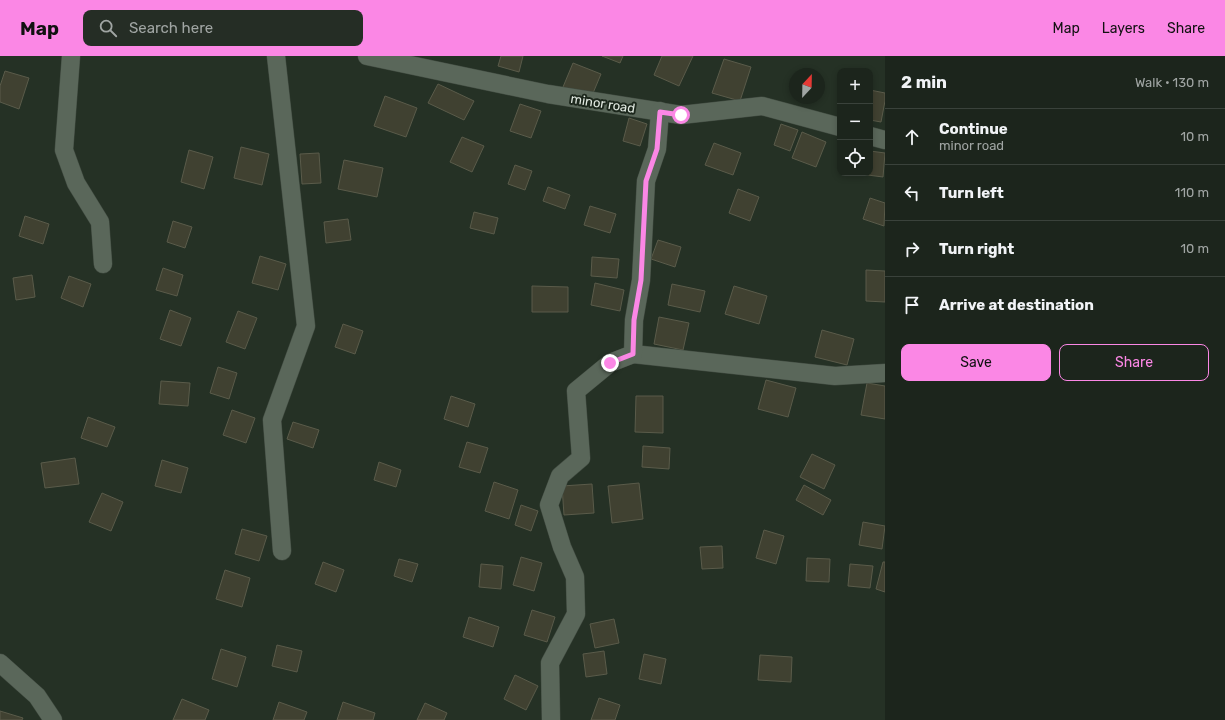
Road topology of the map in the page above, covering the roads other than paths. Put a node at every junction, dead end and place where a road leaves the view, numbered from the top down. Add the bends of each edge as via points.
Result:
1 (71, 56) edge
2 (276, 56) edge
3 (367, 56) edge
4 (660, 112) junction
5 (837, 126) edge
6 (873, 137) edge
7 (885, 140) edge
8 (103, 264) dead end
9 (633, 354) junction
10 (885, 373) edge
11 (282, 551) dead end
12 (0, 663) edge
13 (53, 720) edge
14 (551, 720) edge

1 - 8 street via 64,150 76,183 100,222
2 - 11 street via 306,326 272,420
3 - 4 street, minor road via 548,94
4 - 5 street, minor road via 681,115 762,106
4 - 9 street via 657,149 646,181 641,280 634,320
6 - 7 street
9 - 10 street via 834,376
9 - 14 street via 610,363 576,391 581,458 560,476 549,505 574,577 576,614 550,663
12 - 13 street via 37,696

